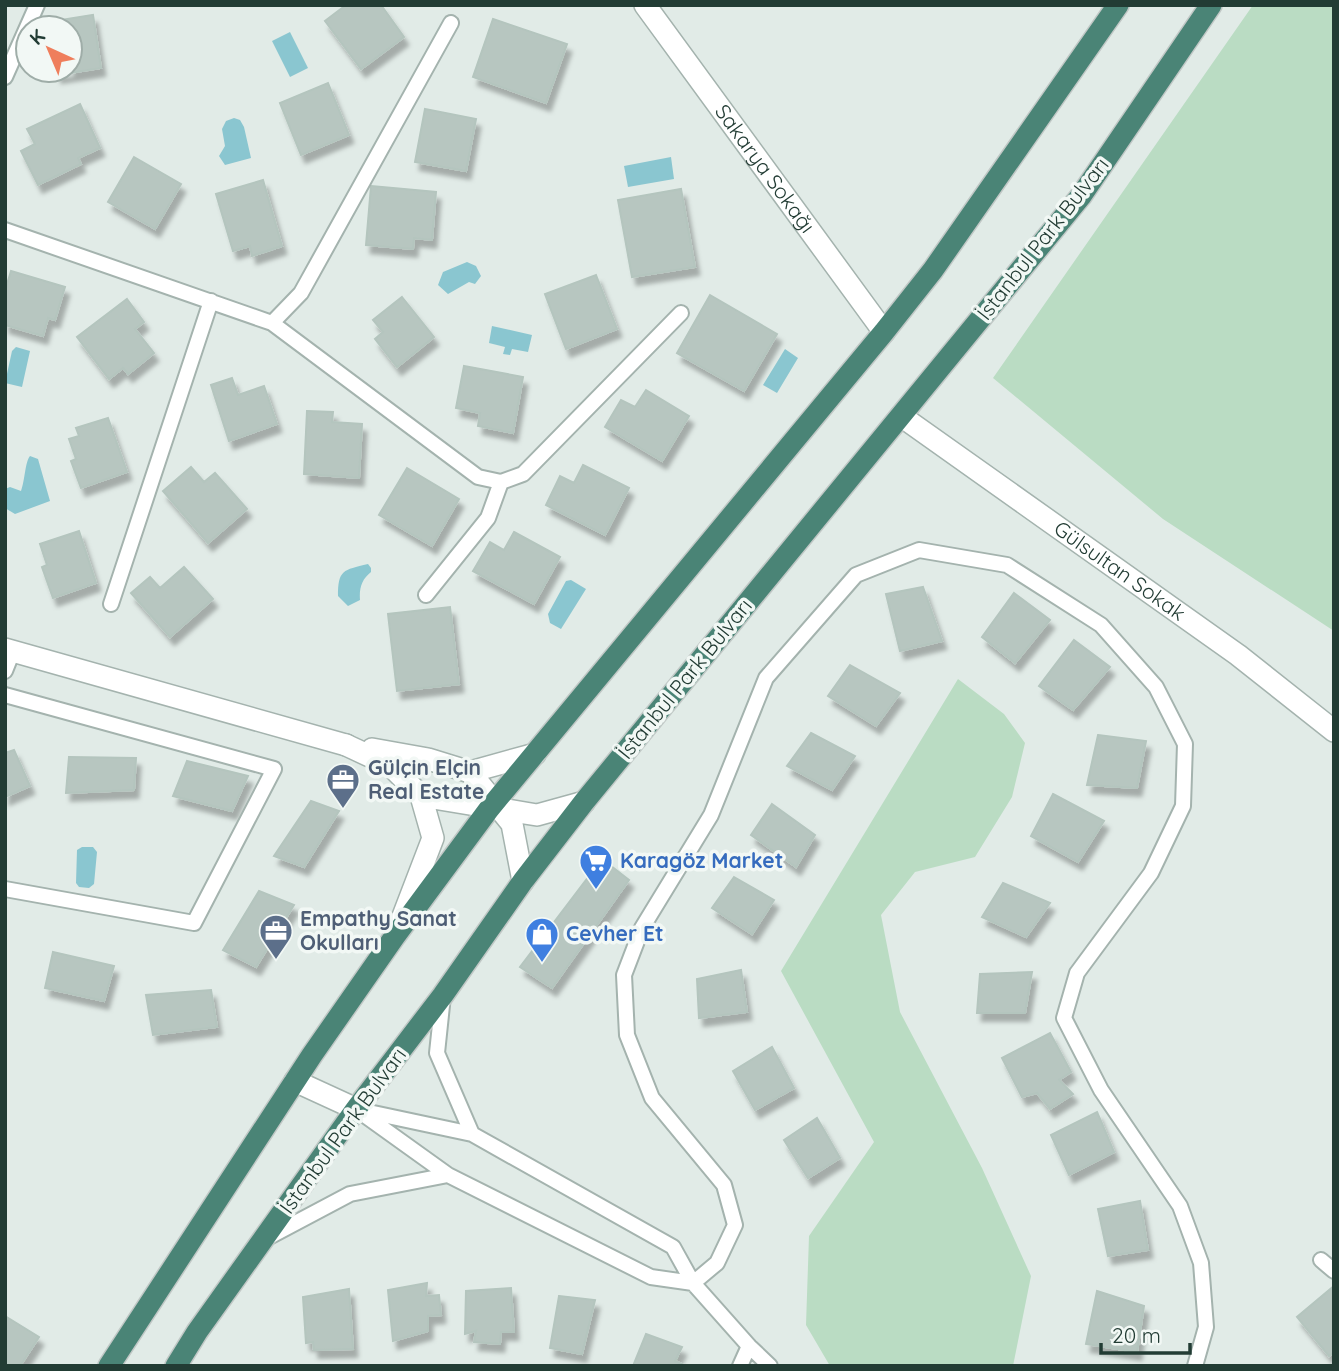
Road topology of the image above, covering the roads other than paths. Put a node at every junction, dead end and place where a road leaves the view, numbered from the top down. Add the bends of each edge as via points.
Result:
1 (37, 5) edge
2 (645, 5) edge
3 (1118, 5) edge
4 (1211, 5) edge
5 (451, 23) dead end
6 (5, 78) edge
7 (5, 230) edge
8 (211, 301) junction
9 (681, 313) dead end
10 (272, 323) junction
11 (884, 332) junction
12 (901, 416) junction
13 (501, 482) junction
14 (426, 595) dead end
15 (111, 604) dead end
16 (9, 650) edge
17 (5, 671) edge
18 (5, 695) edge
19 (1334, 731) edge
20 (346, 745) junction
21 (535, 754) junction
22 (470, 772) junction
23 (421, 796) junction
24 (584, 802) junction
25 (495, 807) junction
26 (523, 881) junction
27 (5, 889) edge
28 (395, 936) junction
29 (443, 995) junction
30 (295, 1082) junction
31 (356, 1109) junction
32 (472, 1134) junction
33 (448, 1175) junction
34 (266, 1238) junction
35 (1321, 1260) dead end
36 (1334, 1271) edge
37 (693, 1283) junction
38 (749, 1346) junction
39 (109, 1366) edge
40 (176, 1366) edge
41 (740, 1366) edge
42 (770, 1366) edge
43 (1195, 1366) edge

1 - 6 lane
2 - 11 street, Sakarya Sokağı
3 - 11 highway via 933,270
4 - 12 highway, İstanbul Park Bulvarı via 1081,196
5 - 10 lane via 301,293
7 - 8 lane
8 - 10 lane
8 - 15 lane
9 - 13 lane via 523,474
10 - 13 lane via 478,477
11 - 21 highway
12 - 19 street, Gülsultan Sokak via 1238,656
12 - 24 highway, İstanbul Park Bulvarı
13 - 14 lane via 488,518
16 - 17 lane
16 - 20 street
18 - 27 lane via 274,769 194,923
20 - 22 street via 428,759
20 - 23 street via 391,766
21 - 22 street
21 - 25 highway
22 - 25 street
23 - 25 street
23 - 28 street via 433,838
24 - 25 street via 537,815
24 - 26 highway, İstanbul Park Bulvarı
25 - 26 street via 512,824
25 - 28 highway
26 - 29 highway, İstanbul Park Bulvarı
28 - 30 highway
29 - 31 highway, İstanbul Park Bulvarı
29 - 32 lane via 437,1054
30 - 31 street
30 - 39 highway
31 - 32 lane
31 - 33 lane
31 - 34 highway, İstanbul Park Bulvarı
32 - 37 lane via 673,1247
33 - 34 lane via 350,1194
33 - 37 lane via 651,1276
34 - 40 highway, İstanbul Park Bulvarı
35 - 36 lane
37 - 38 lane
37 - 43 lane via 717,1264 735,1225 724,1185 652,1098 627,1035 624,975 642,929 711,815 766,678 856,575 919,550 1007,565 1101,625 1156,687 1185,744 1183,806 1151,873 1077,973 1064,1018 1101,1090 1180,1206 1202,1264 1206,1327
38 - 41 lane
38 - 42 lane

